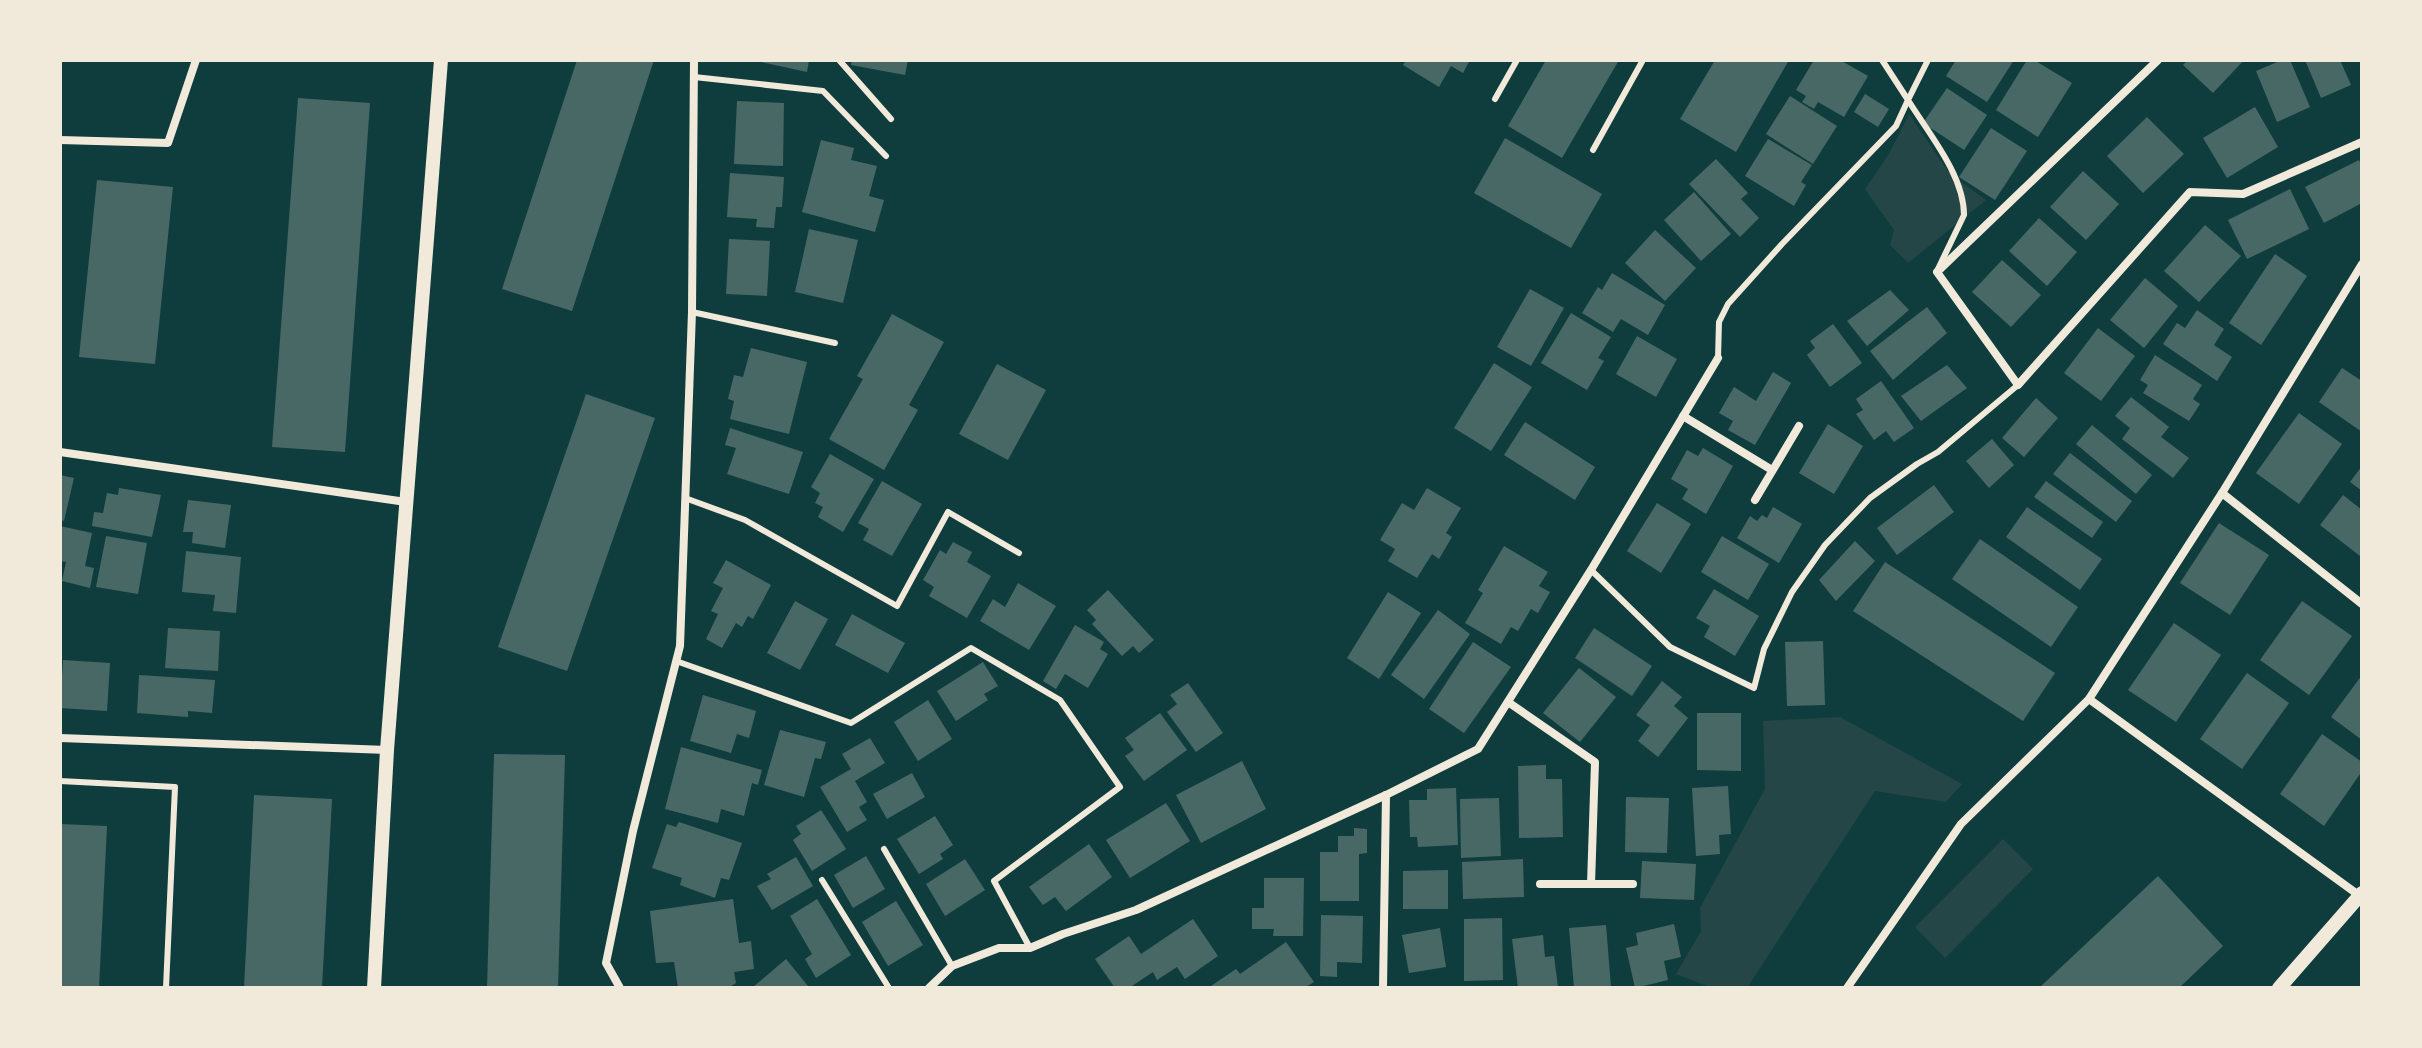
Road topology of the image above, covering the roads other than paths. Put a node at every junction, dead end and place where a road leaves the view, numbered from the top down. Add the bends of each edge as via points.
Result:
1 (196, 60) edge
2 (441, 60) edge
3 (694, 60) edge
4 (839, 60) edge
5 (1517, 60) edge
6 (1643, 60) edge
7 (1882, 60) edge
8 (1928, 60) edge
9 (2158, 60) edge
10 (694, 77) junction
11 (1495, 99) dead end
12 (1908, 100) junction
13 (891, 119) dead end
14 (60, 140) edge
15 (2362, 142) edge
16 (1593, 150) dead end
17 (886, 156) dead end
18 (2362, 264) edge
19 (1937, 272) junction
20 (2359, 276) edge
21 (692, 312) junction
22 (835, 343) dead end
23 (1718, 358) joint
24 (2018, 385) junction
25 (1683, 416) junction
26 (1799, 426) dead end
27 (60, 452) edge
28 (1772, 470) junction
29 (2222, 493) junction
30 (685, 498) junction
31 (1755, 500) dead end
32 (406, 502) junction
33 (1019, 553) dead end
34 (1591, 570) junction
35 (2362, 604) edge
36 (676, 661) junction
37 (2089, 699) junction
38 (1508, 702) junction
39 (60, 738) edge
40 (387, 750) junction
41 (60, 781) edge
42 (1386, 795) junction
43 (884, 849) dead end
44 (822, 880) dead end
45 (1540, 884) dead end
46 (1591, 884) junction
47 (1633, 884) dead end
48 (2361, 896) edge
49 (1030, 948) junction
50 (952, 966) junction
51 (166, 988) edge
52 (374, 988) edge
53 (620, 988) edge
54 (889, 988) edge
55 (929, 988) edge
56 (1383, 988) edge
57 (1847, 988) edge
58 (2279, 988) edge

1 - 14 street via 168,143
2 - 32 street
3 - 10 street
4 - 13 lane
5 - 11 lane
6 - 16 lane
7 - 12 lane
8 - 12 lane
9 - 19 street
10 - 17 lane via 823,91
10 - 21 street
12 - 19 lane via 1959,182 1964,205
12 - 23 lane via 1896,126 1728,304 1719,322
15 - 24 street via 2243,194 2190,192
18 - 20 street
19 - 24 street
20 - 29 street
21 - 22 lane
21 - 30 street
23 - 25 street
24 - 34 lane via 1938,452 1870,498 1825,545 1792,592 1764,649 1754,688 1670,647
25 - 28 street
25 - 34 street
26 - 28 street
27 - 32 street
28 - 31 street
29 - 35 street
29 - 37 street
30 - 33 lane via 745,520 897,606 948,512
30 - 36 street
32 - 40 street
34 - 38 street
36 - 49 lane via 851,723 971,648 1060,700 1120,787 994,881
36 - 53 street via 606,963
37 - 48 street
37 - 57 street via 1961,824
38 - 42 street via 1478,749
38 - 46 street via 1595,762
39 - 40 street
40 - 52 street
41 - 51 lane via 175,787
42 - 49 street via 1136,910
42 - 56 street
43 - 50 lane
44 - 54 lane
45 - 46 street
46 - 47 street
48 - 58 street
49 - 50 street via 999,948
50 - 55 street

